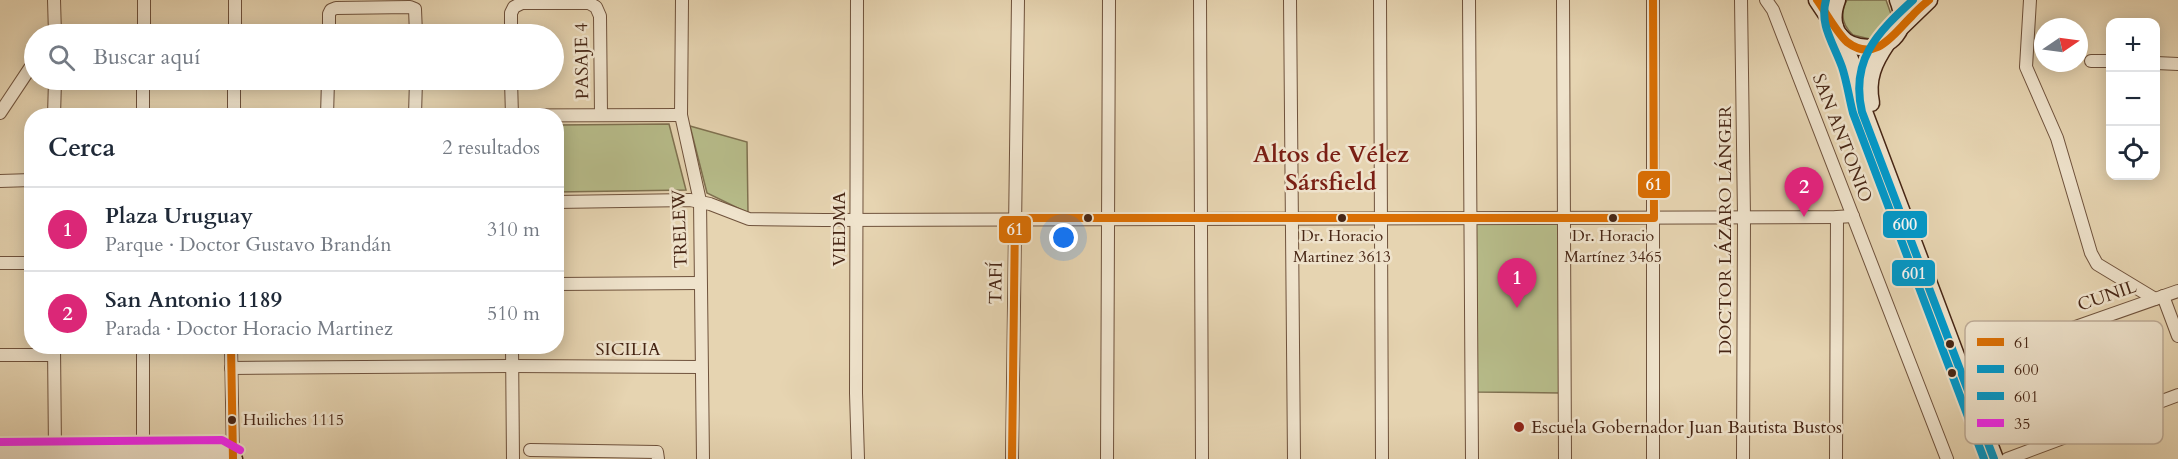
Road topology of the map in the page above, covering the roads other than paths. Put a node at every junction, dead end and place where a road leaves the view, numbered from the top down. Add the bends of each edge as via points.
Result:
1 (54, 0) edge
2 (144, 0) edge
3 (235, 0) edge
4 (682, 0) edge
5 (858, 0) edge
6 (1018, 0) edge
7 (1109, 0) edge
8 (1200, 0) edge
9 (1290, 0) edge
10 (1380, 0) edge
11 (1469, 0) edge
12 (1563, 0) edge
13 (1653, 0) edge
14 (1741, 0) edge
15 (1766, 0) edge
16 (1817, 0) edge
17 (1837, 0) edge
18 (1898, 0) edge
19 (1929, 0) edge
20 (2030, 0) edge
21 (55, 24) edge
22 (144, 24) edge
23 (235, 24) edge
24 (329, 24) edge
25 (416, 24) edge
26 (511, 24) edge
27 (1898, 29) junction
28 (1838, 32) junction
29 (1887, 43) junction
30 (2091, 61) dead end
31 (2106, 61) edge
32 (2160, 63) edge
33 (2178, 64) edge
34 (24, 77) edge
35 (55, 90) edge
36 (143, 90) edge
37 (234, 90) edge
38 (328, 90) edge
39 (416, 90) edge
40 (512, 90) edge
41 (54, 108) edge
42 (143, 108) edge
43 (234, 108) edge
44 (327, 108) edge
45 (415, 108) edge
46 (512, 108) edge
47 (0, 113) edge
48 (564, 114) edge
49 (601, 114) junction
50 (681, 115) junction
51 (24, 180) edge
52 (0, 181) edge
53 (700, 201) junction
54 (564, 202) edge
55 (1853, 216) junction
56 (1837, 217) junction
57 (1015, 218) junction
58 (1108, 218) junction
59 (1201, 218) junction
60 (1292, 218) junction
61 (1380, 218) junction
62 (1471, 218) junction
63 (1564, 218) junction
64 (1654, 218) junction
65 (1744, 218) junction
66 (858, 219) junction
67 (0, 263) edge
68 (24, 263) edge
69 (700, 283) junction
70 (564, 284) edge
71 (2178, 291) edge
72 (2159, 297) junction
73 (2091, 321) edge
74 (2178, 336) edge
75 (1965, 351) edge
76 (24, 353) edge
77 (54, 354) edge
78 (144, 354) edge
79 (231, 354) edge
80 (512, 354) edge
81 (0, 355) edge
82 (512, 366) junction
83 (700, 367) junction
84 (231, 368) junction
85 (1965, 379) edge
86 (2178, 395) edge
87 (2163, 401) edge
88 (1989, 444) edge
89 (2000, 444) edge
90 (2046, 444) edge
91 (530, 450) dead end
92 (0, 453) edge
93 (51, 454) edge
94 (155, 454) edge
95 (233, 459) edge
96 (513, 459) edge
97 (658, 459) edge
98 (703, 459) edge
99 (858, 459) edge
100 (1012, 459) edge
101 (1107, 459) edge
102 (1202, 459) edge
103 (1294, 459) edge
104 (1382, 459) edge
105 (1472, 459) edge
106 (1565, 459) edge
107 (1653, 459) edge
108 (1743, 459) edge
109 (1836, 459) edge
110 (1947, 459) edge
111 (1995, 459) edge
112 (2006, 459) edge

1 - 21 street
2 - 22 street
3 - 23 street
4 - 50 street, TRELEW
5 - 66 street, VIEDMA
6 - 57 street, TAFÍ
7 - 58 street
8 - 59 street
9 - 60 street
10 - 61 street
11 - 62 street
12 - 63 street
13 - 64 street
14 - 65 street, DOCTOR LÁZARO LÁNGER
15 - 55 street, SAN ANTONIO
16 - 28 main road
17 - 28 main road via 1833,18
18 - 27 main road
19 - 27 main road
20 - 72 street via 2026,67 2057,138 2091,253 2097,264
24 - 25 street via 329,14 336,8 415,9
26 - 49 street, PASAJE 4 via 514,7 522,3 589,3 597,7
27 - 29 main road
28 - 29 main road via 1859,48
28 - 85 main road
29 - 75 main road via 1871,71 1872,108
30 - 31 street
32 - 33 street
34 - 47 street
35 - 41 street
36 - 42 street
37 - 43 street
38 - 44 street
39 - 45 street
40 - 46 street
48 - 49 street
49 - 50 street
50 - 53 street, TRELEW
51 - 52 street
53 - 54 street
53 - 66 street via 748,219
53 - 69 street, TRELEW
55 - 56 street
55 - 110 street, SAN ANTONIO
56 - 65 street
56 - 109 street
57 - 58 street
57 - 66 street
57 - 100 street, TAFÍ
58 - 59 street
58 - 101 street
59 - 60 street
59 - 102 street
60 - 61 street
60 - 103 street
61 - 62 street
61 - 104 street
62 - 63 street
62 - 105 street
63 - 64 street
63 - 106 street
64 - 65 street
64 - 107 street
65 - 108 street, DOCTOR LÁZARO LÁNGER
66 - 99 street, VIEDMA
67 - 68 street
69 - 70 street
69 - 83 street, TRELEW
71 - 72 street, CUNIL
72 - 73 street, CUNIL
72 - 74 street
76 - 81 street
77 - 93 street
78 - 94 street
79 - 84 street
80 - 82 street
82 - 83 street, SICILIA
82 - 84 street, SICILIA
82 - 96 street
83 - 98 street, TRELEW
84 - 95 street
86 - 87 street
88 - 111 main road
89 - 112 main road
90 - 112 street
91 - 97 street via 657,452
92 - 93 main road
93 - 94 main road
94 - 95 main road via 222,451

